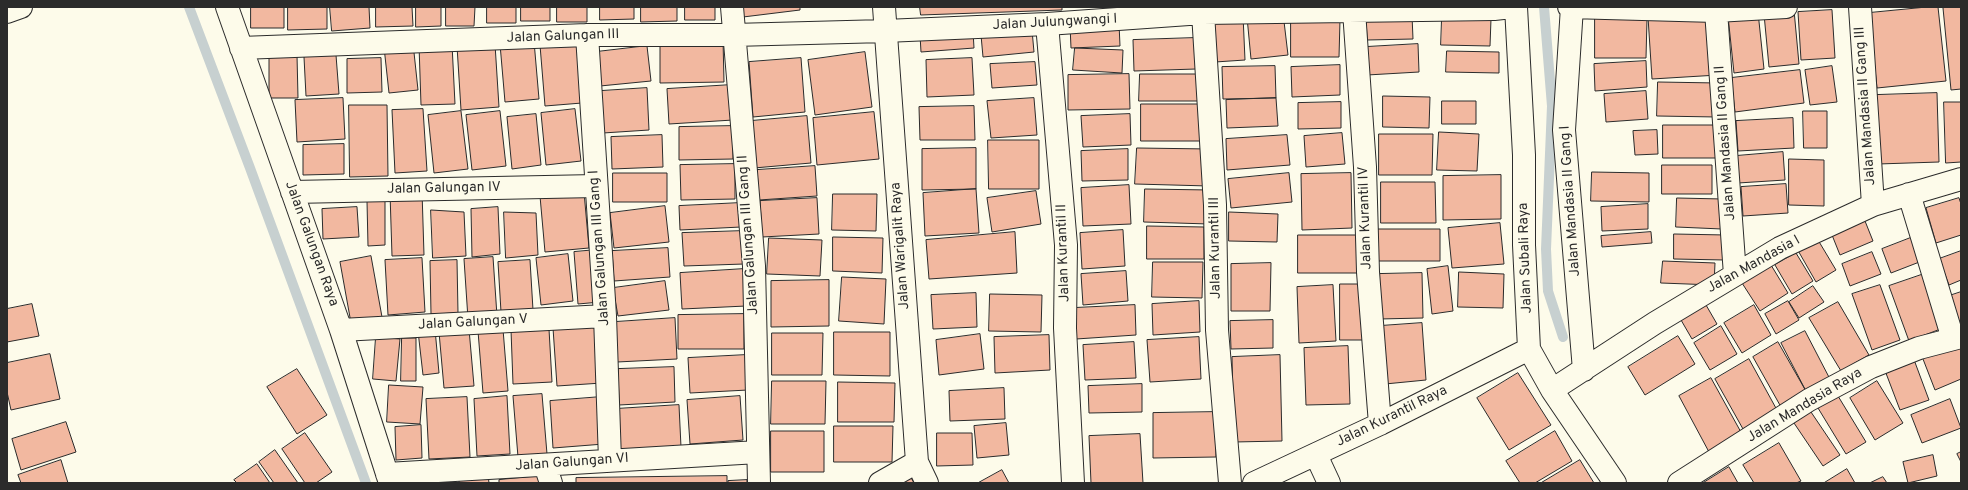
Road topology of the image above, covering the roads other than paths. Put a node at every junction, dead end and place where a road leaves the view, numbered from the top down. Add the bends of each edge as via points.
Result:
1 (21, 7) edge
2 (228, 7) edge
3 (732, 7) edge
4 (884, 7) edge
5 (1512, 7) edge
6 (1516, 7) edge
7 (1569, 7) edge
8 (1572, 7) edge
9 (1786, 7) edge
10 (1860, 7) edge
11 (1354, 11) junction
12 (1716, 11) junction
13 (7, 12) edge
14 (1203, 13) junction
15 (1105, 14) edge
16 (1047, 24) junction
17 (885, 31) junction
18 (587, 35) junction
19 (733, 35) junction
20 (241, 48) junction
21 (1961, 179) edge
22 (596, 186) junction
23 (292, 192) junction
24 (1909, 194) junction
25 (1873, 205) junction
26 (1736, 275) junction
27 (605, 316) junction
28 (341, 330) junction
29 (1957, 338) edge
30 (1529, 349) junction
31 (1583, 371) junction
32 (1557, 387) junction
33 (1380, 424) junction
34 (758, 452) junction
35 (1316, 455) junction
36 (610, 460) junction
37 (917, 462) junction
38 (548, 474) edge
39 (388, 479) edge
40 (759, 483) edge
41 (880, 483) edge
42 (927, 483) edge
43 (1073, 483) edge
44 (1230, 483) edge
45 (1254, 483) edge
46 (1329, 483) edge
47 (1615, 483) edge
48 (1679, 483) edge

1 - 13 street
2 - 20 street, Jalan Galungan Raya
3 - 19 street, Jalan Galungan III Gang II
4 - 17 street, Jalan Warigalit Raya
5 - 11 street, Jalan Julungwangi I
6 - 30 street, Jalan Subali Raya via 1524,155 1524,245
7 - 8 street
8 - 12 street
8 - 31 street, Jalan Mandasia II Gang I via 1564,130
9 - 12 street
10 - 25 street, Jalan Mandasia II Gang III
11 - 14 street, Jalan Julungwangi I
11 - 33 street, Jalan Kurantil IV via 1365,167 1368,272
12 - 26 street, Jalan Mandasia II Gang II
14 - 15 street, Jalan Julungwangi I
14 - 44 street, Jalan Kurantil III via 1215,205 1217,330
15 - 16 street, Jalan Julungwangi I
16 - 17 street, Jalan Julungwangi I
16 - 43 street, Jalan Kurantil II via 1066,245 1065,328
17 - 19 street, Jalan Galungan III
17 - 37 street, Jalan Warigalit Raya
18 - 19 street, Jalan Galungan III
18 - 20 street, Jalan Galungan III
18 - 22 street, Jalan Galungan III Gang I
19 - 34 street, Jalan Galungan III Gang II via 754,266
20 - 23 street, Jalan Galungan Raya
21 - 24 street, Jalan Mandasia I
22 - 23 street, Jalan Galungan IV
22 - 27 street, Jalan Galungan III Gang I
23 - 28 street, Jalan Galungan Raya
24 - 25 street, Jalan Mandasia I
24 - 29 street
25 - 26 street, Jalan Mandasia I via 1780,248
26 - 31 street, Jalan Mandasia I via 1655,323
27 - 28 street, Jalan Galungan V
27 - 36 street, Jalan Galungan III Gang I
28 - 39 street, Jalan Galungan Raya
29 - 48 street, Jalan Mandasia Raya via 1920,348 1871,367 1809,400
30 - 32 street, Jalan Subali Raya
30 - 33 street, Jalan Kurantil Raya
31 - 32 street, Jalan Mandasia I
32 - 47 street, Jalan Subali Raya
33 - 35 street, Jalan Kurantil Raya
34 - 36 street, Jalan Galungan VI
34 - 40 street, Jalan Galungan III Gang II
35 - 45 street, Jalan Kurantil Raya
35 - 46 street
36 - 38 street, Jalan Galungan VI
37 - 41 street
37 - 42 street, Jalan Warigalit Raya
38 - 39 street, Jalan Galungan VI

